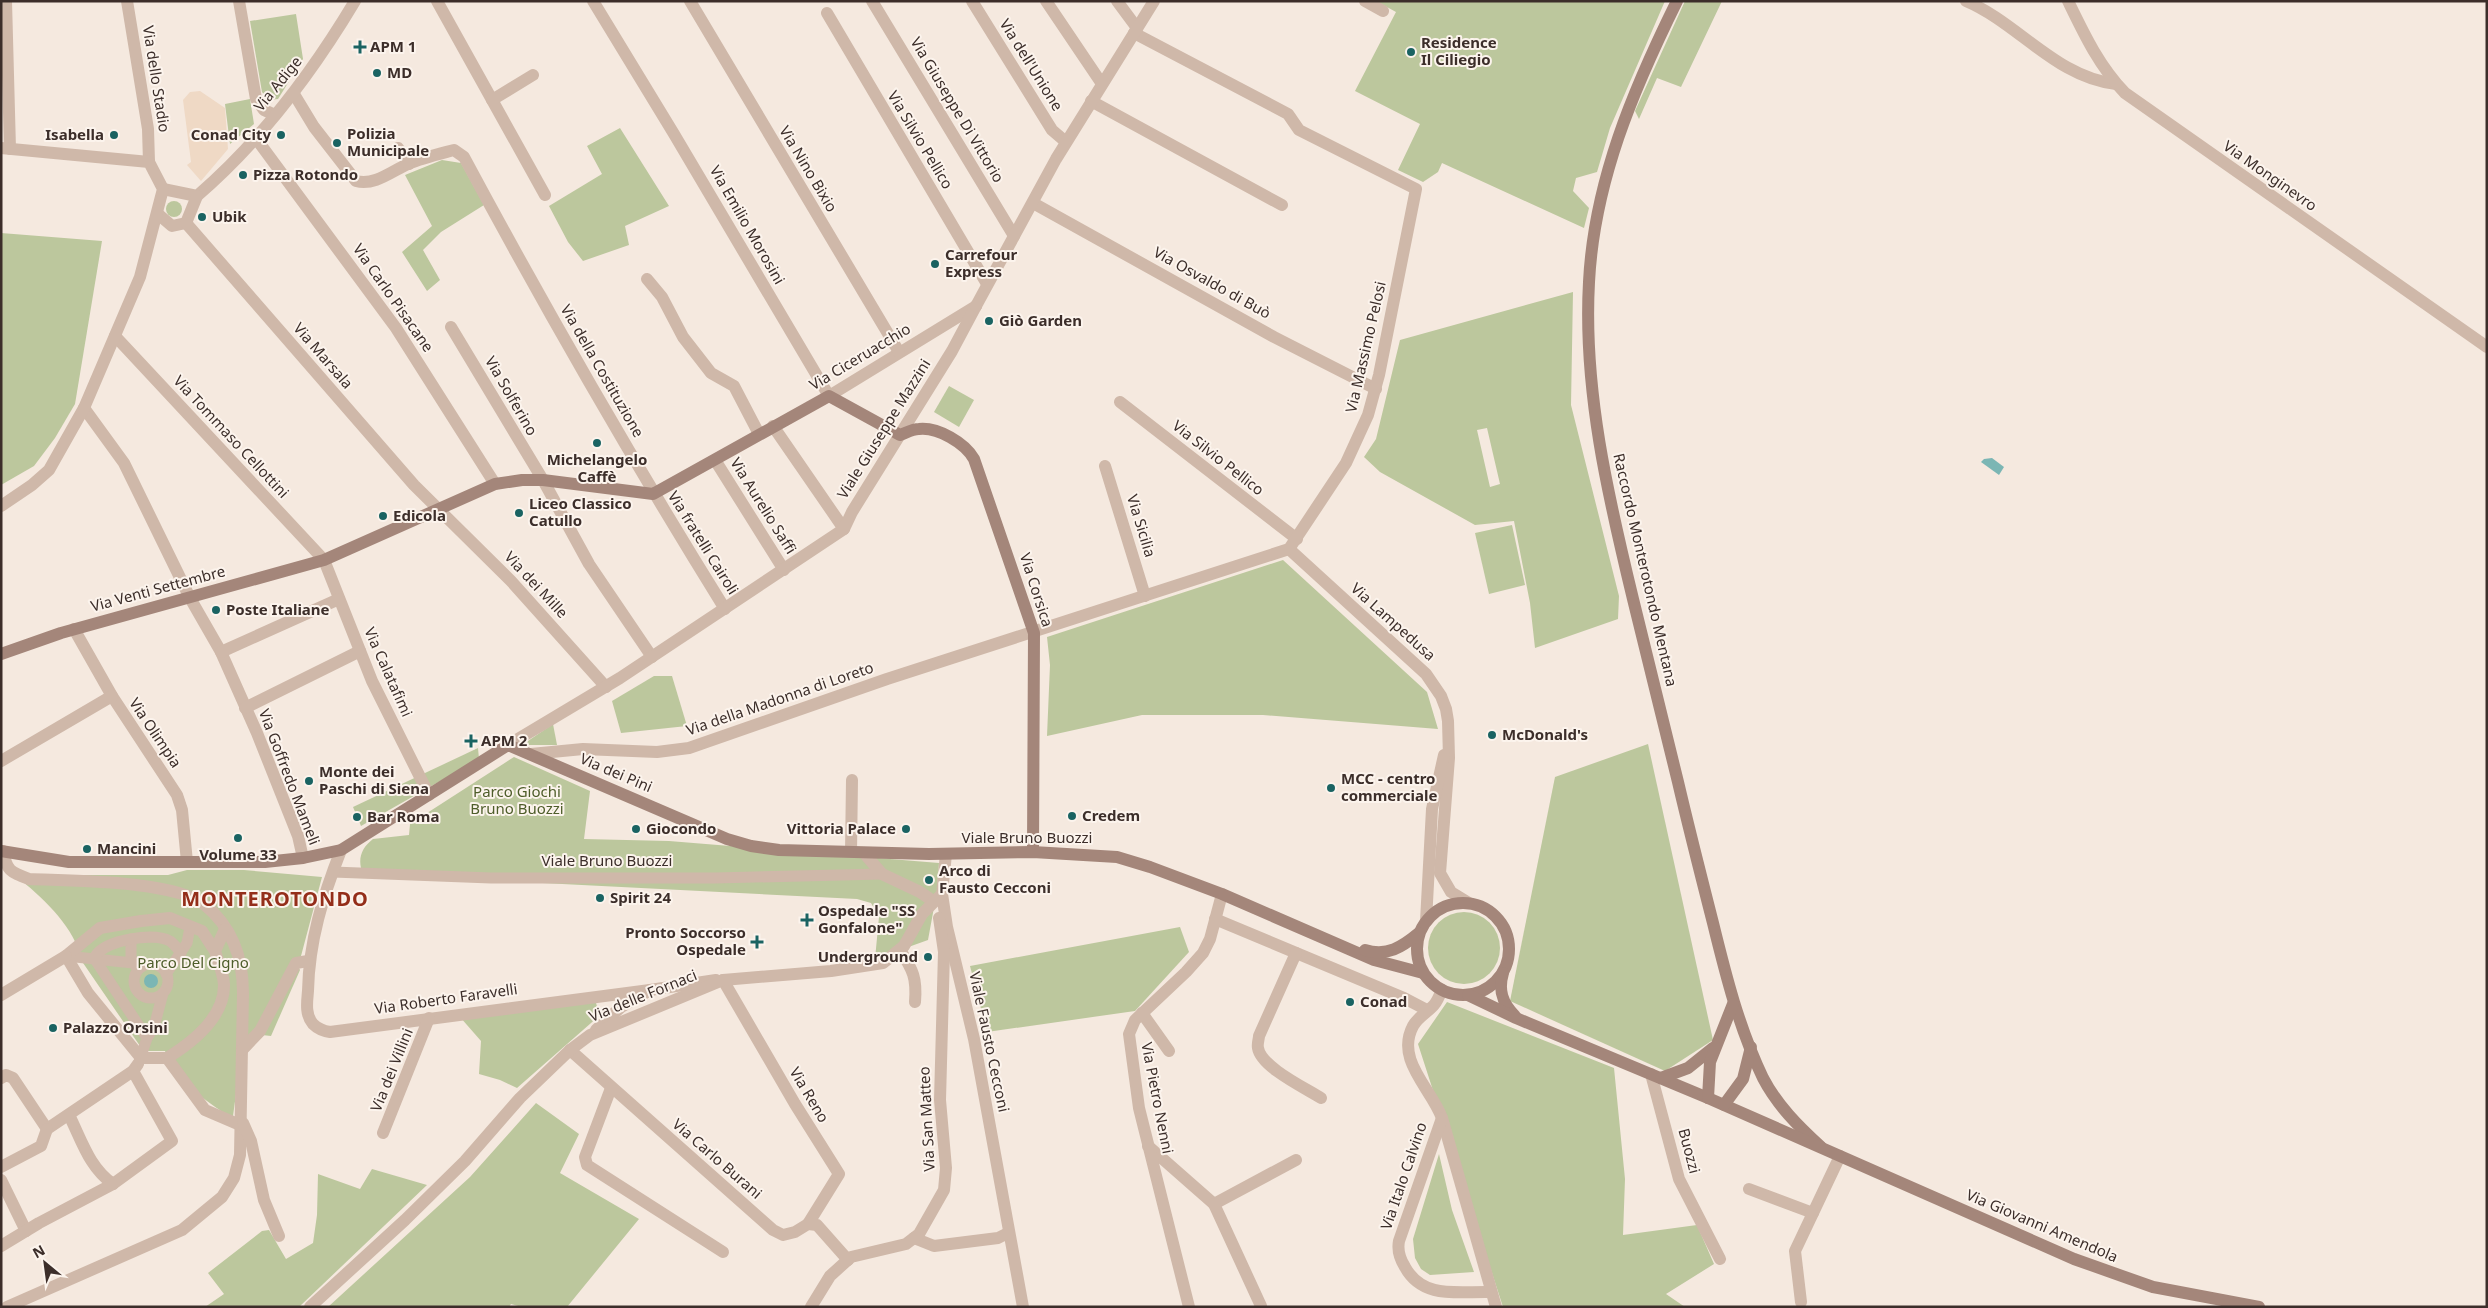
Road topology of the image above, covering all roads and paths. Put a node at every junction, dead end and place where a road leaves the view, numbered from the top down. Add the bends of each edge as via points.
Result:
1 (6, 1) edge
2 (127, 1) edge
3 (239, 1) edge
4 (437, 1) edge
5 (593, 1) edge
6 (690, 1) edge
7 (872, 1) edge
8 (972, 1) edge
9 (1046, 1) edge
10 (1117, 1) edge
11 (1154, 1) edge
12 (1365, 1) edge
13 (1677, 1) edge
14 (1966, 1) edge
15 (2068, 1) edge
16 (353, 3) edge
17 (1383, 11) dead end
18 (827, 13) dead end
19 (1135, 31) junction
20 (534, 75) dead end
21 (1102, 84) junction
22 (2116, 84) junction
23 (294, 94) junction
24 (492, 100) junction
25 (1091, 102) junction
26 (275, 115) junction
27 (255, 137) junction
28 (1066, 142) junction
29 (398, 148) dead end
30 (6, 149) edge
31 (149, 162) junction
32 (409, 164) junction
33 (163, 190) junction
34 (545, 195) dead end
35 (197, 196) junction
36 (1033, 203) junction
37 (1282, 205) dead end
38 (158, 214) junction
39 (186, 223) junction
40 (1014, 236) junction
41 (647, 279) dead end
42 (987, 284) junction
43 (976, 306) junction
44 (451, 327) dead end
45 (115, 336) junction
46 (2487, 347) edge
47 (899, 352) junction
48 (1376, 389) junction
49 (829, 396) junction
50 (1120, 402) dead end
51 (84, 408) junction
52 (773, 426) junction
53 (759, 434) junction
54 (900, 435) junction
55 (715, 460) junction
56 (1105, 466) dead end
57 (543, 480) junction
58 (495, 484) junction
59 (653, 494) junction
60 (1, 506) edge
61 (439, 509) junction
62 (844, 529) junction
63 (1297, 538) junction
64 (1289, 549) junction
65 (324, 560) junction
66 (784, 570) junction
67 (1145, 596) junction
68 (190, 598) junction
69 (339, 599) junction
70 (725, 609) junction
71 (74, 629) junction
72 (1034, 633) junction
73 (360, 651) junction
74 (221, 652) junction
75 (1, 654) edge
76 (652, 657) junction
77 (606, 687) junction
78 (112, 696) junction
79 (245, 708) junction
80 (1448, 735) junction
81 (508, 745) junction
82 (530, 754) junction
83 (1, 761) edge
84 (852, 780) dead end
85 (429, 795) junction
86 (711, 832) joint
87 (341, 850) junction
88 (2, 851) edge
89 (857, 852) junction
90 (1033, 852) junction
91 (946, 854) junction
92 (303, 858) junction
93 (187, 862) junction
94 (333, 872) junction
95 (882, 874) junction
96 (1222, 894) junction
97 (938, 898) junction
98 (1468, 903) junction
99 (922, 914) junction
100 (942, 918) junction
101 (1215, 919) junction
102 (1426, 921) junction
103 (196, 929) junction
104 (225, 929) junction
105 (1419, 933) junction
106 (131, 939) junction
107 (1328, 941) junction
108 (214, 950) junction
109 (900, 950) junction
110 (181, 953) junction
111 (1296, 953) junction
112 (66, 956) junction
113 (96, 958) junction
114 (308, 961) junction
115 (136, 966) junction
116 (1504, 968) junction
117 (166, 974) junction
118 (1424, 974) junction
119 (723, 980) junction
120 (650, 990) junction
121 (1442, 990) junction
122 (163, 993) junction
123 (604, 994) junction
124 (1468, 994) junction
125 (1, 995) edge
126 (914, 1002) dead end
127 (1733, 1004) junction
128 (1427, 1010) junction
129 (1142, 1013) junction
130 (608, 1017) junction
131 (430, 1018) junction
132 (1516, 1018) junction
133 (590, 1035) junction
134 (147, 1038) junction
135 (1714, 1046) junction
136 (1751, 1048) junction
137 (242, 1050) junction
138 (570, 1050) junction
139 (1169, 1051) dead end
140 (167, 1058) junction
141 (138, 1064) junction
142 (1656, 1076) junction
143 (1, 1078) edge
144 (611, 1088) junction
145 (1321, 1098) dead end
146 (1708, 1098) junction
147 (1724, 1105) junction
148 (68, 1115) junction
149 (1442, 1118) junction
150 (241, 1122) junction
151 (47, 1129) junction
152 (383, 1133) dead end
153 (1148, 1146) junction
154 (1821, 1147) junction
155 (1840, 1156) junction
156 (1296, 1160) dead end
157 (1, 1167) edge
158 (1, 1180) edge
159 (113, 1184) junction
160 (1749, 1189) dead end
161 (1214, 1204) junction
162 (1813, 1213) junction
163 (808, 1224) junction
164 (26, 1231) junction
165 (1008, 1235) junction
166 (279, 1236) dead end
167 (914, 1238) junction
168 (1, 1246) edge
169 (723, 1252) dead end
170 (1720, 1259) dead end
171 (848, 1260) junction
172 (1491, 1292) junction
173 (1801, 1302) dead end
174 (1261, 1306) edge
175 (7, 1307) edge
176 (310, 1307) edge
177 (810, 1307) edge
178 (1023, 1307) edge
179 (1189, 1307) edge
180 (1496, 1307) edge
181 (2259, 1307) edge

1 - 30 street
2 - 31 street, Via dello Stadio via 148,129
3 - 26 street via 256,99 264,110
4 - 24 street
5 - 49 street, Via Emilio Morosini
6 - 47 street, Via Nino Bixio
7 - 40 street, Via Giuseppe Di Vittorio
8 - 28 street, Via dell'Unione via 1052,130
9 - 21 street
10 - 19 street
11 - 19 street, Viale Giuseppe Mazzini
12 - 17 street
13 - 127 main road, Raccordo Monterotondo Mentana via 1651,53 1604,181 1591,262 1590,346 1602,452 1617,534
14 - 22 street via 1999,18 2076,72 2093,80
15 - 22 street, Via Monginevro via 2091,49
16 - 23 street, Via Adige
18 - 42 street, Via Silvio Pellico
19 - 21 street, Viale Giuseppe Mazzini
19 - 48 street, Via Massimo Pelosi via 1288,114 1299,130 1416,189
20 - 24 street
21 - 25 street, Viale Giuseppe Mazzini
22 - 46 street, Via Monginevro via 2129,97
23 - 26 street, Via Adige
23 - 32 street, Via della Costituzione via 314,127 356,181 364,183 381,178
24 - 34 street
25 - 28 street, Viale Giuseppe Mazzini
25 - 37 street
26 - 27 street, Via Adige
27 - 35 street, Via Adige
27 - 58 street, Via Carlo Pisacane via 396,328
28 - 36 street, Viale Giuseppe Mazzini
29 - 32 street
30 - 31 street
31 - 33 street
32 - 59 street, Via della Costituzione via 454,150 464,157
33 - 35 street
33 - 38 street
35 - 39 street
36 - 40 street, Viale Giuseppe Mazzini
36 - 48 street, Via Osvaldo di Buò
38 - 39 street via 172,226
38 - 45 street via 140,277
39 - 61 street, Via Marsala via 414,485
40 - 42 street, Viale Giuseppe Mazzini
41 - 53 street via 662,297 683,337 711,373 734,386
42 - 43 street, Viale Giuseppe Mazzini
43 - 47 street, Via Ciceruacchio
43 - 54 street, Viale Giuseppe Mazzini
44 - 57 street, Via Solferino
45 - 51 street
45 - 65 street, Via Tommaso Cellottini
47 - 49 street, Via Ciceruacchio
48 - 63 street, Via Massimo Pelosi via 1365,424 1346,463
49 - 52 main road, Via Ciceruacchio
49 - 54 main road
50 - 63 street, Via Silvio Pellico
51 - 60 street via 49,470
51 - 68 street, Via Goffredo Mameli via 128,469
52 - 53 main road, Via Ciceruacchio
52 - 62 street
53 - 55 main road, Via Ciceruacchio
54 - 62 street, Viale Giuseppe Mazzini
54 - 72 main road, Via Corsica via 917,429 935,431 972,455
55 - 59 main road, Via Ciceruacchio
55 - 66 street, Via Aurelio Saffi
56 - 67 street, Via Sicilia
57 - 58 main road
57 - 59 main road
57 - 76 street, Via Solferino via 589,564
58 - 61 main road
59 - 70 street, Via fratelli Cairoli
61 - 65 main road
61 - 77 street, Via dei Mille via 511,580
62 - 66 street, Viale Giuseppe Mazzini
63 - 64 street, Via Massimo Pelosi
64 - 67 street
64 - 80 street, Via Lampedusa via 1426,674 1446,709
65 - 68 main road, Via Venti Settembre
65 - 69 street, Via Calatafimi
66 - 70 street, Viale Giuseppe Mazzini
67 - 72 street
68 - 71 main road, Via Venti Settembre
68 - 74 street, Via Goffredo Mameli
69 - 73 street, Via Calatafimi
69 - 74 street
70 - 76 street, Viale Giuseppe Mazzini
71 - 75 main road, Via Venti Settembre
71 - 78 street, Via Olimpia
72 - 82 street, Via della Madonna di Loreto via 872,684 690,748 651,752 583,749
72 - 90 main road, Via Corsica
73 - 79 street, Via Goffredo Mameli
73 - 85 street, Via Calatafimi
74 - 79 street, Via Goffredo Mameli
76 - 77 street, Viale Giuseppe Mazzini
77 - 81 street, Viale Giuseppe Mazzini
78 - 83 street
78 - 93 street, Via Olimpia via 179,798
79 - 92 street, Via Goffredo Mameli via 298,836
80 - 98 street, Via Lampedusa via 1440,873 1451,892
80 - 102 street, Via Lampedusa via 1432,809
81 - 82 main road, Via dei Pini
81 - 85 main road
82 - 86 main road, Via dei Pini
84 - 89 street
85 - 87 main road
86 - 89 main road, Viale Bruno Buozzi via 766,848
87 - 92 main road
87 - 94 street
88 - 93 main road via 52,861
88 - 104 street via 7,868 29,879 167,888 204,904
89 - 91 main road, Viale Bruno Buozzi
89 - 95 street
90 - 91 main road, Viale Bruno Buozzi
90 - 96 main road, Viale Bruno Buozzi via 1117,857
91 - 97 street, Viale Fausto Cecconi
92 - 93 main road via 266,862
94 - 95 street, Viale Bruno Buozzi via 491,878
94 - 114 street
95 - 97 street
96 - 101 street, Via Pietro Nenni
96 - 107 main road, Viale Bruno Buozzi
97 - 99 street, Via delle Fornaci
97 - 100 street, Viale Fausto Cecconi
98 - 102 main road via 1452,904 1438,910
98 - 116 main road via 1491,912 1503,927 1509,944
99 - 100 street via 931,912
99 - 109 street, Via delle Fornaci
100 - 165 street, Viale Fausto Cecconi via 974,1039
100 - 167 street, Via San Matteo via 940,1100 946,1168 944,1190 934,1211
101 - 111 street
101 - 129 street, Via Pietro Nenni via 1208,944 1196,962
102 - 105 main road
103 - 108 street
103 - 110 street
103 - 112 street via 170,918 100,928
104 - 108 street
104 - 137 street via 236,946 243,972
105 - 107 main road, Viale Bruno Buozzi via 1400,947 1384,953
105 - 118 main road via 1416,947
106 - 110 street via 166,940
106 - 113 street via 107,945
106 - 115 street via 130,952
107 - 118 main road, Viale Bruno Buozzi via 1374,960
108 - 140 street via 224,983 223,1001 210,1022
109 - 119 street, Via delle Fornaci via 888,960 872,966
109 - 126 street via 914,972
110 - 117 street
111 - 128 street
111 - 145 street via 1259,1036 1258,1048 1263,1058 1280,1073
112 - 113 street
112 - 125 street
112 - 141 street
113 - 115 street
113 - 134 street
114 - 131 street, Via Roberto Faravelli via 307,1010 312,1023 321,1030 330,1032
114 - 137 street via 296,963 260,1031
115 - 117 street via 159,966
115 - 122 street via 134,981 138,991 153,998
116 - 124 main road via 1490,986
116 - 132 main road via 1500,992
117 - 122 street via 168,984
118 - 121 main road
119 - 120 street, Via Roberto Faravelli
119 - 133 street, Via delle Fornaci
119 - 163 street, Via Reno via 839,1174
120 - 123 street, Via Roberto Faravelli
120 - 130 street
121 - 124 main road
121 - 128 street
122 - 134 street via 154,1027
123 - 130 street
123 - 131 street, Via Roberto Faravelli
124 - 132 main road, Via Giovanni Amendola
127 - 135 main road
127 - 136 main road, Raccordo Monterotondo Mentana
128 - 149 street via 1412,1028 1407,1047 1409,1060
129 - 139 street
129 - 153 street, Via Pietro Nenni via 1131,1026 1129,1044
130 - 133 street
131 - 152 street, Via dei Villini
132 - 142 main road, Via Giovanni Amendola
133 - 138 street, Via delle Fornaci
134 - 141 street
135 - 142 main road via 1688,1068
135 - 146 main road
136 - 147 main road via 1743,1079
136 - 154 main road, Raccordo Monterotondo Mentana via 1776,1100
137 - 150 street
138 - 144 street, Via Carlo Burani
138 - 176 street, Via delle Fornaci via 520,1098 465,1161
140 - 141 street
140 - 150 street via 205,1110
141 - 148 street
141 - 159 street via 172,1141
142 - 146 main road, Via Giovanni Amendola
142 - 170 street, Buozzi via 1679,1180
143 - 151 street via 6,1075 13,1078
144 - 163 street, Via Carlo Burani via 773,1230 782,1235
144 - 169 street via 585,1157 587,1165
146 - 147 main road, Via Giovanni Amendola
147 - 154 main road, Via Giovanni Amendola
148 - 151 street
148 - 159 street via 92,1164
149 - 172 street
149 - 172 street, Via Italo Calvino via 1399,1241 1398,1253 1412,1278 1424,1288
150 - 166 street via 251,1141 264,1200
150 - 175 street via 240,1155 234,1178 222,1197 200,1216 182,1230
151 - 157 street via 42,1146
153 - 161 street
153 - 179 street, Via Pietro Nenni
154 - 155 main road, Via Giovanni Amendola
155 - 162 street
155 - 181 main road, Via Giovanni Amendola via 2125,1279 2179,1293
156 - 161 street
158 - 164 street
159 - 164 street
160 - 162 street
161 - 174 street
162 - 173 street via 1795,1251
163 - 171 street via 817,1225
164 - 168 street
165 - 167 street via 934,1246
165 - 178 street, Viale Fausto Cecconi
167 - 171 street, Via San Matteo via 906,1244
171 - 177 street, Via San Matteo via 830,1276
172 - 180 street

